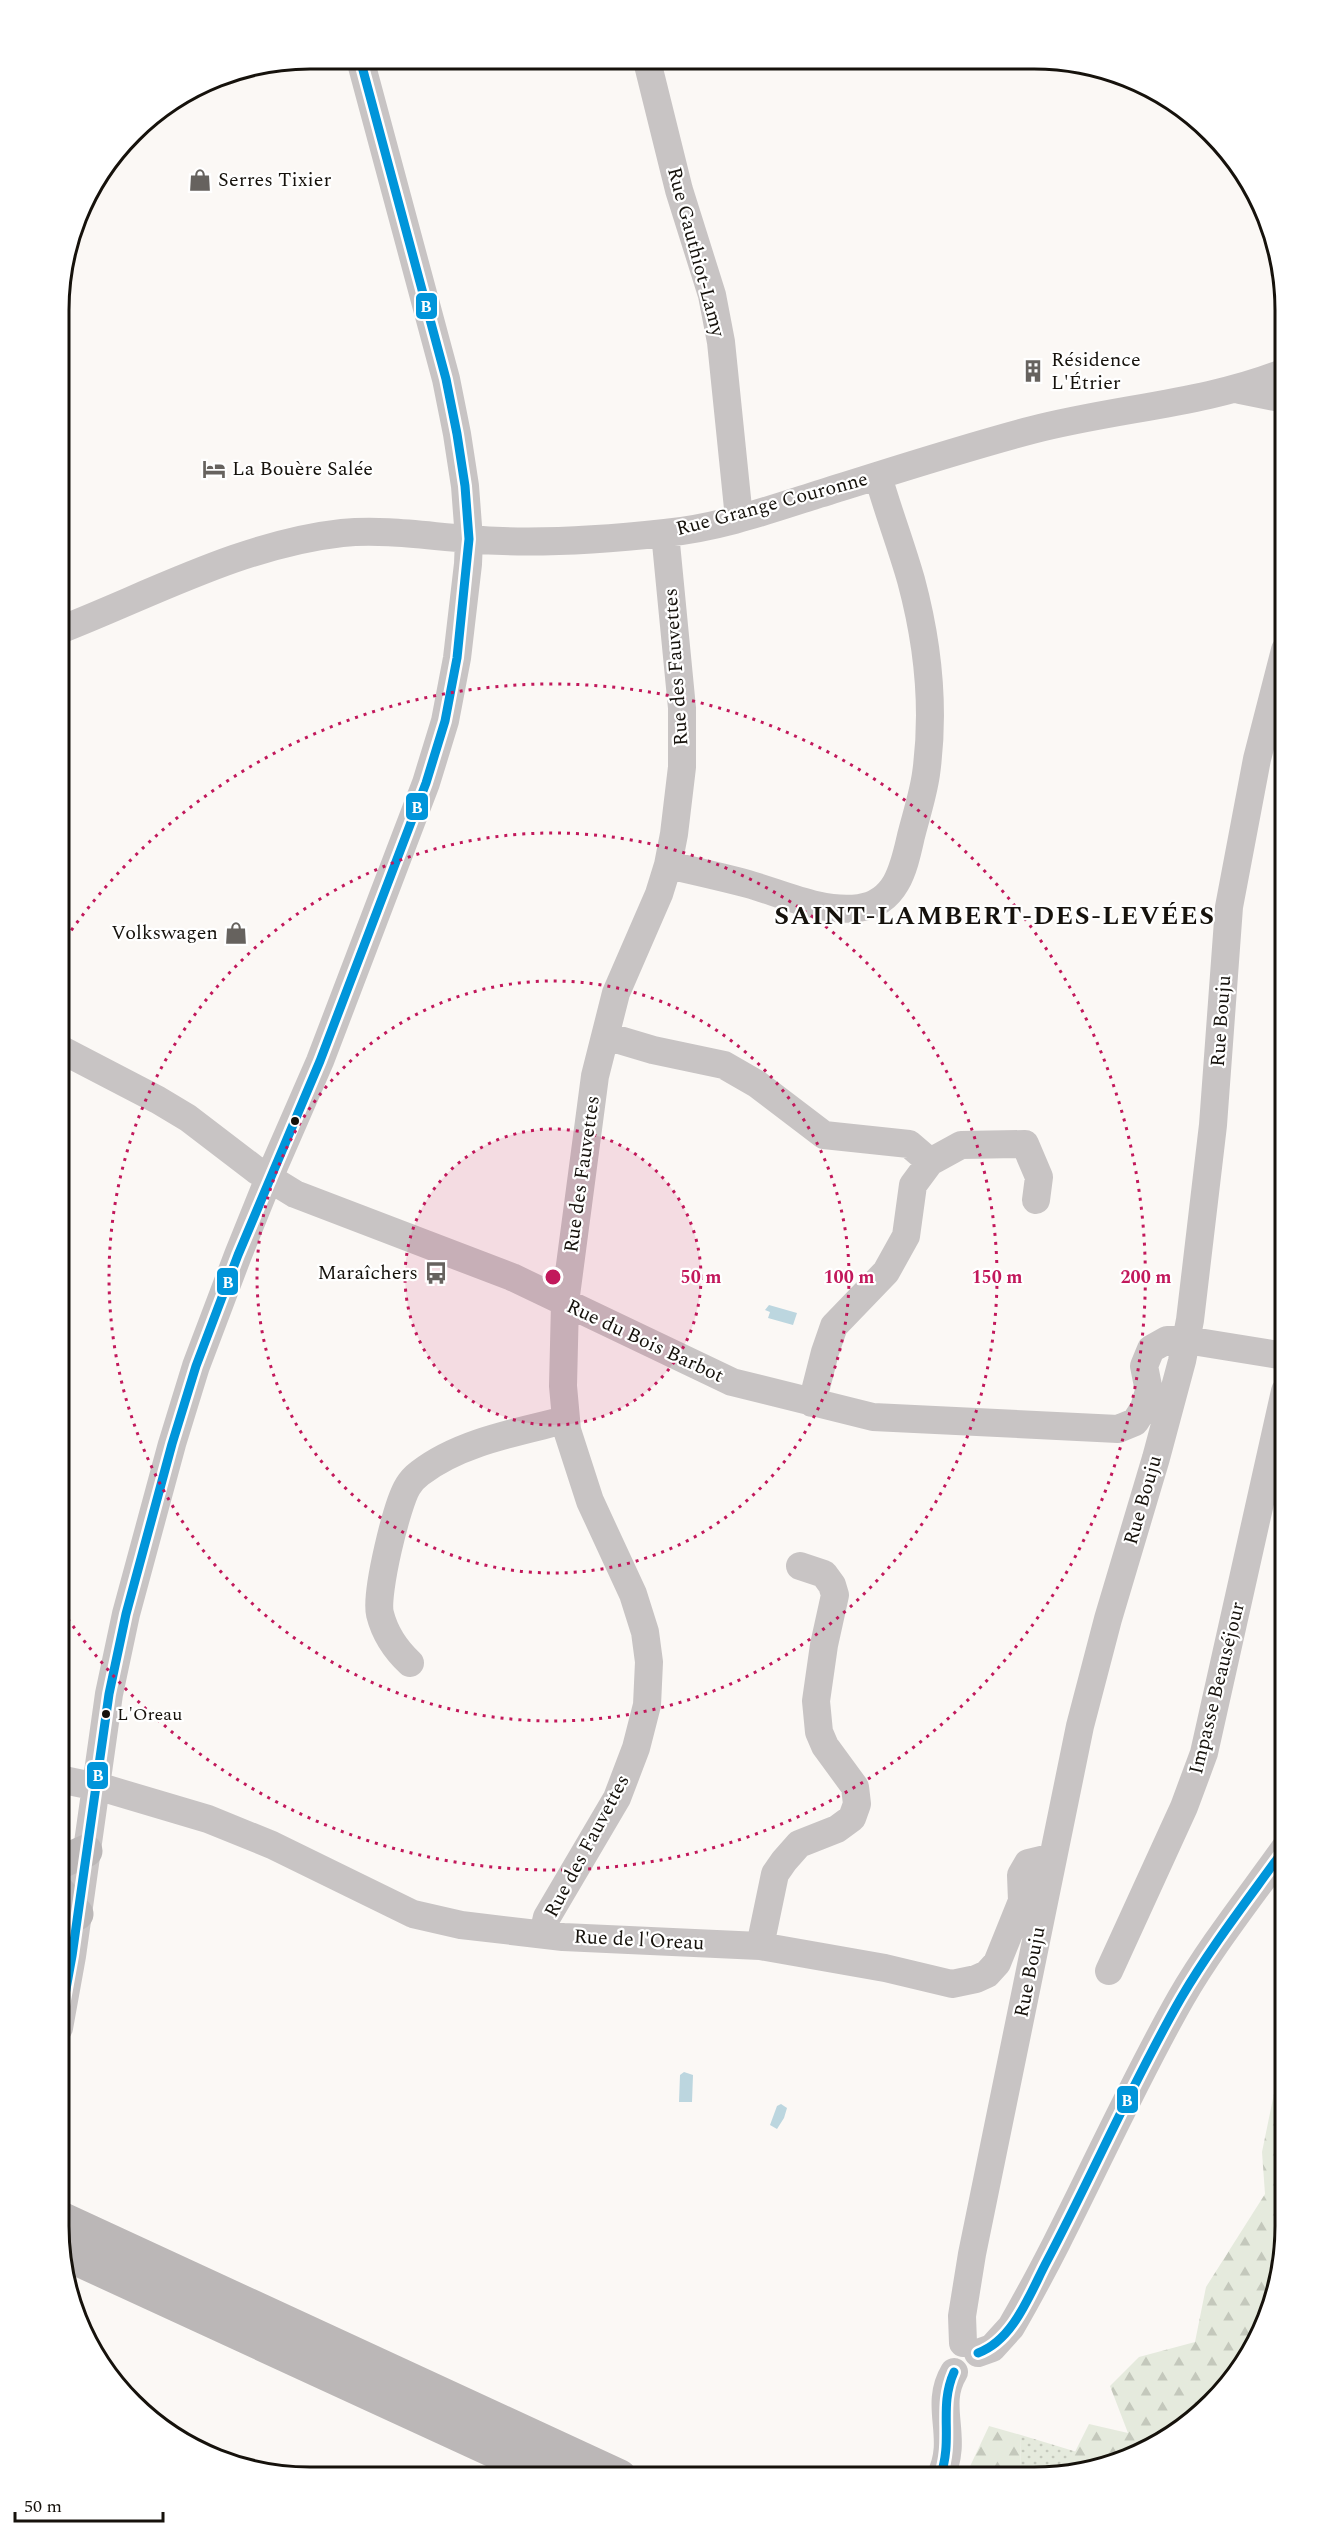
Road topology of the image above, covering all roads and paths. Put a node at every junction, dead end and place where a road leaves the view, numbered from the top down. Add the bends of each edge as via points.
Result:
1 (363, 69) edge
2 (649, 69) edge
3 (1275, 376) edge
4 (1238, 389) junction
5 (1275, 397) edge
6 (878, 476) junction
7 (739, 518) junction
8 (665, 533) junction
9 (469, 539) junction
10 (69, 626) edge
11 (1275, 689) edge
12 (668, 865) junction
13 (606, 1036) junction
14 (69, 1054) edge
15 (930, 1162) junction
16 (269, 1178) junction
17 (1036, 1200) dead end
18 (565, 1303) junction
19 (1186, 1340) junction
20 (1275, 1354) edge
21 (812, 1402) junction
22 (566, 1420) junction
23 (1275, 1436) edge
24 (800, 1566) dead end
25 (410, 1663) dead end
26 (69, 1781) edge
27 (96, 1786) junction
28 (72, 1857) edge
29 (1053, 1857) junction
30 (1275, 1862) edge
31 (69, 1892) edge
32 (543, 1934) junction
33 (760, 1946) junction
34 (1109, 1971) dead end
35 (69, 2221) edge
36 (71, 2257) edge
37 (970, 2348) junction
38 (527, 2467) edge
39 (601, 2467) edge
40 (943, 2467) edge

1 - 9 street via 446,379 465,486
2 - 7 street, Rue Gauthiot-Lamy via 679,190 712,295 721,342
3 - 4 street, Rue Grange Couronne
4 - 5 street, Rue Grange Couronne
4 - 6 street, Rue Grange Couronne via 1035,429
6 - 7 street, Rue Grange Couronne
6 - 12 street via 911,580 930,686 926,773 904,869 896,886 871,904 844,909
7 - 8 street, Rue Grange Couronne
8 - 9 street, Rue Grange Couronne via 593,539
8 - 12 street, Rue des Fauvettes via 682,708 682,767
9 - 10 street, Rue Grange Couronne via 420,533 343,533 288,543 210,567
9 - 16 street via 457,658 426,783 320,1061
11 - 19 street, Rue Bouju via 1257,759 1229,907 1213,1125
12 - 13 street, Rue des Fauvettes via 616,993
13 - 15 street via 724,1065 758,1084 824,1135 909,1144
13 - 18 street, Rue des Fauvettes via 595,1076
14 - 16 street, Rue du Bois Barbot via 178,1112
15 - 17 street via 961,1145 1025,1144 1039,1177
15 - 21 street via 913,1185 906,1236 886,1272 834,1326
16 - 18 street, Rue du Bois Barbot via 295,1194 512,1277
16 - 27 street via 196,1366 162,1478 109,1694
18 - 21 street, Rue du Bois Barbot via 732,1382
18 - 22 street, Rue des Fauvettes
19 - 20 street, Rue du Bois Barbot
19 - 21 street, Rue du Bois Barbot via 1167,1340 1151,1349 1144,1366 1149,1391 1144,1408 1135,1422 1118,1429 873,1417
19 - 29 street, Rue Bouju via 1080,1726
22 - 25 street via 448,1456 420,1473 407,1487 378,1591 386,1634
22 - 32 street, Rue des Fauvettes via 590,1501 633,1594 645,1632 648,1694 636,1748 617,1798 547,1917
23 - 34 street, Impasse Beauséjour via 1204,1753 1184,1807
24 - 33 street via 824,1574 832,1585 834,1595 816,1701 819,1732 855,1787 857,1804 852,1818 837,1829 799,1844 775,1874
26 - 27 street, Rue de l'Oreau
27 - 28 street
27 - 32 street, Rue de l'Oreau via 208,1819 272,1845 412,1914 461,1925
28 - 31 street
29 - 33 street, Rue de l'Oreau via 1028,1863 1021,1875 1022,1901 997,1963 976,1979 952,1984
29 - 37 street, Rue Bouju via 972,2254 962,2316
30 - 37 street via 1181,1998 1011,2327 992,2348
32 - 33 street, Rue de l'Oreau
35 - 39 highway
36 - 38 highway
37 - 40 street via 957,2344 948,2351 947,2363 954,2372 944,2397 949,2448

